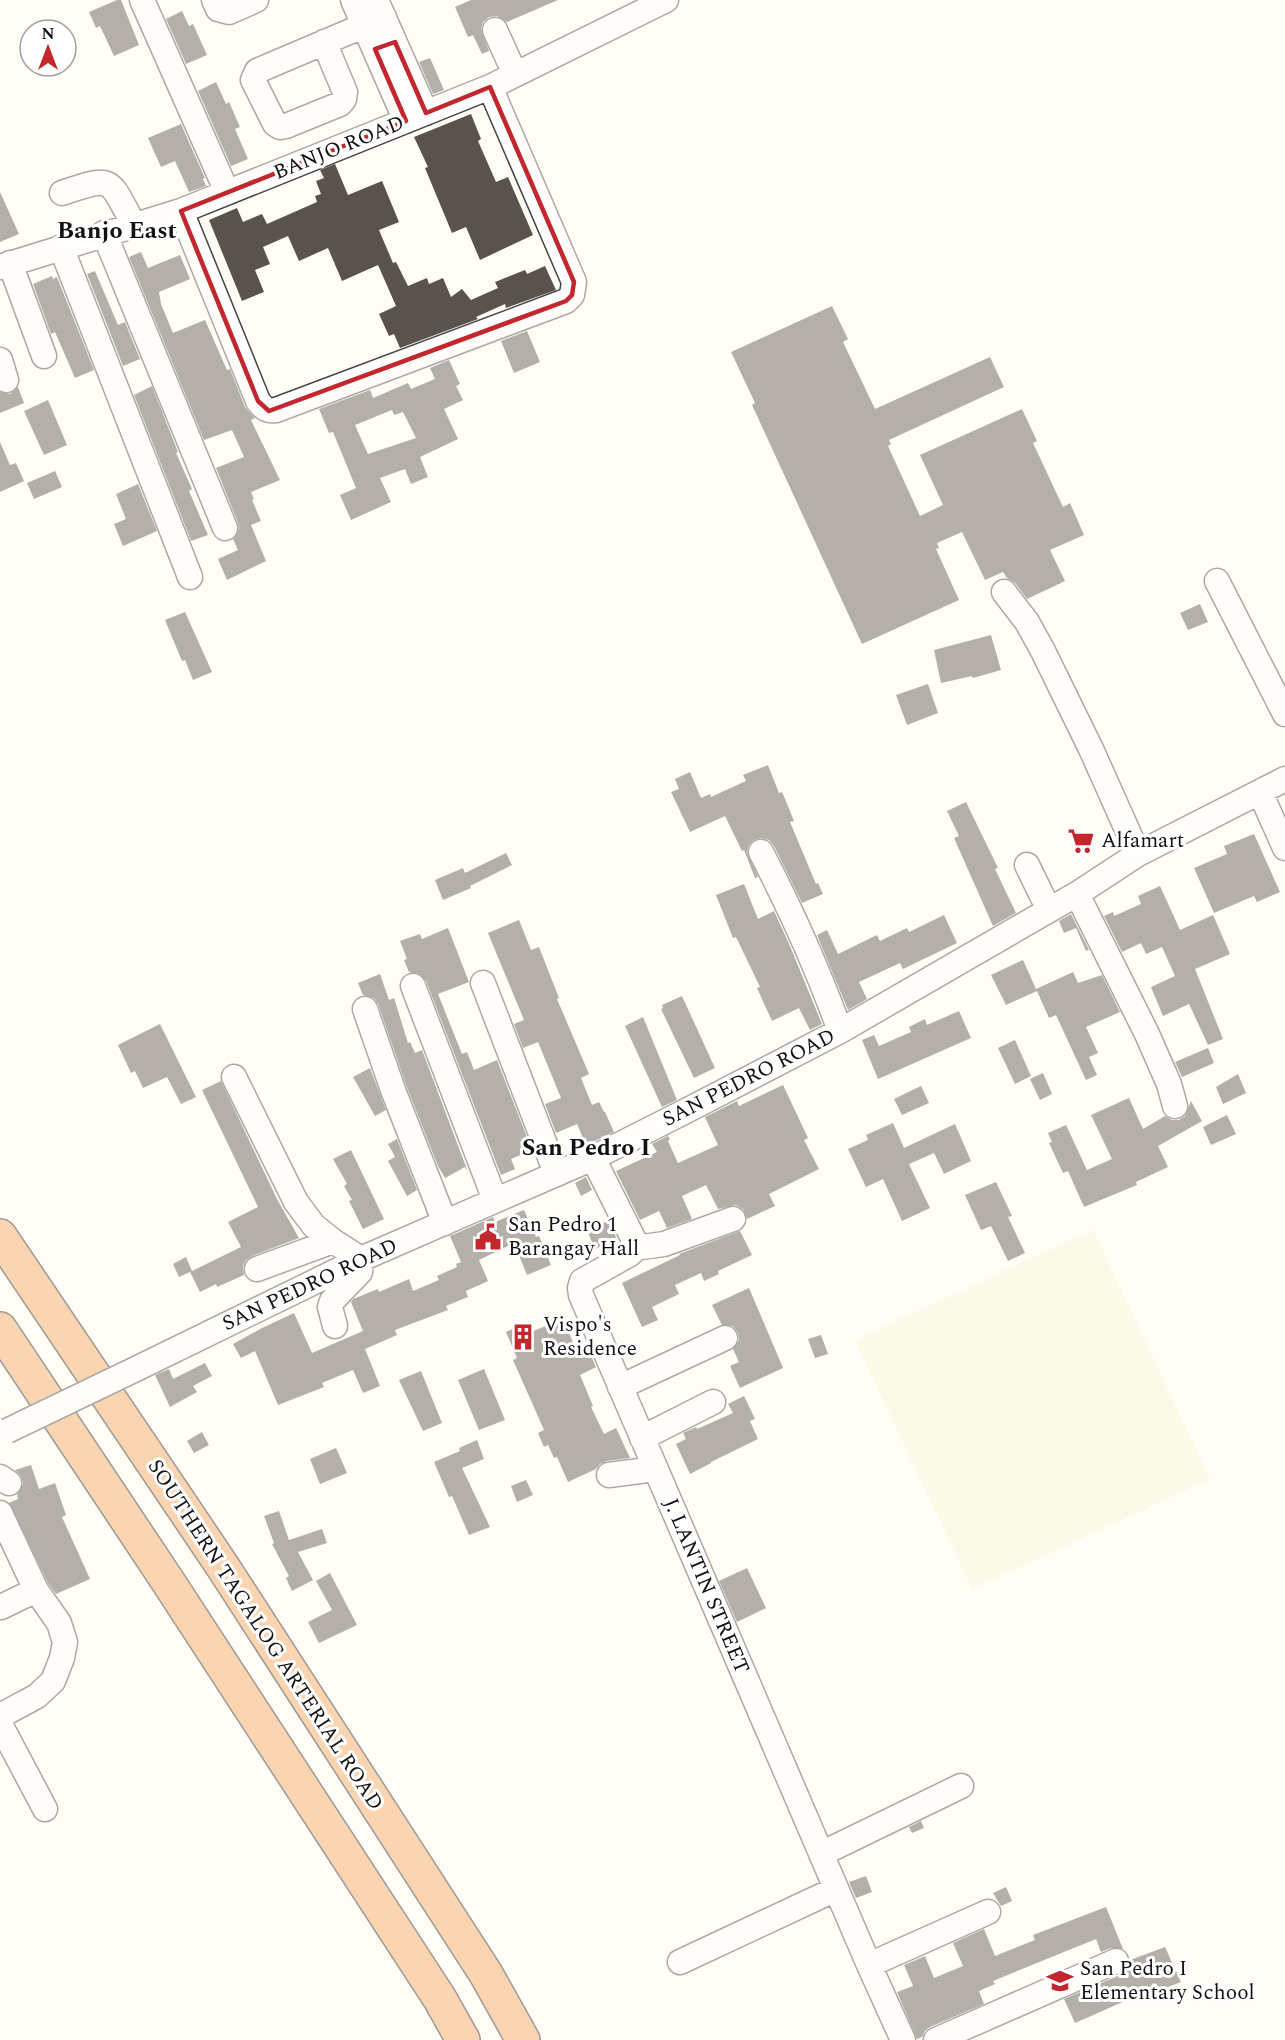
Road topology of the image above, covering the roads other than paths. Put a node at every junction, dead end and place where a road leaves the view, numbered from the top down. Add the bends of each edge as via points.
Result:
1 (142, 0) edge
2 (214, 0) edge
3 (256, 0) edge
4 (353, 0) edge
5 (666, 0) edge
6 (375, 14) edge
7 (495, 30) dead end
8 (324, 42) dead end
9 (515, 74) junction
10 (490, 87) junction
11 (416, 117) junction
12 (227, 192) junction
13 (62, 193) dead end
14 (181, 211) junction
15 (134, 225) junction
16 (104, 233) junction
17 (61, 248) junction
18 (5, 265) edge
19 (44, 356) dead end
20 (225, 528) dead end
21 (190, 577) dead end
22 (1217, 581) dead end
23 (1004, 592) dead end
24 (1285, 714) edge
25 (1285, 779) edge
26 (1260, 792) junction
27 (1285, 848) edge
28 (761, 852) dead end
29 (1138, 854) junction
30 (1028, 865) dead end
31 (1077, 894) junction
32 (1049, 910) junction
33 (483, 982) dead end
34 (413, 986) dead end
35 (365, 1009) dead end
36 (840, 1031) junction
37 (234, 1077) dead end
38 (1175, 1106) dead end
39 (593, 1158) junction
40 (556, 1173) junction
41 (495, 1200) junction
42 (733, 1219) dead end
43 (445, 1222) junction
44 (0, 1236) edge
45 (333, 1241) junction
46 (635, 1248) junction
47 (361, 1259) junction
48 (257, 1269) dead end
49 (334, 1326) dead end
50 (0, 1329) edge
51 (724, 1338) dead end
52 (620, 1387) junction
53 (713, 1402) dead end
54 (4, 1433) edge
55 (642, 1438) junction
56 (656, 1469) junction
57 (609, 1475) dead end
58 (0, 1513) edge
59 (36, 1590) junction
60 (0, 1607) edge
61 (0, 1716) edge
62 (0, 1724) edge
63 (961, 1786) dead end
64 (45, 1809) dead end
65 (821, 1854) junction
66 (836, 1889) junction
67 (988, 1912) dead end
68 (1116, 1961) dead end
69 (680, 1962) dead end
70 (869, 1965) junction
71 (463, 2040) edge
72 (523, 2040) edge
73 (903, 2040) edge
74 (936, 2040) edge

1 - 12 street
2 - 3 street via 218,9 229,12
4 - 6 street
5 - 9 street, BANJO ROAD
6 - 8 street
6 - 11 street
7 - 9 street
9 - 10 street, BANJO ROAD
10 - 11 street, BANJO ROAD
10 - 14 street via 574,282 572,295 566,301 269,411 258,402
11 - 12 street, BANJO ROAD
12 - 14 street, BANJO ROAD
13 - 15 street via 96,181 108,184
14 - 15 street, BANJO ROAD
15 - 16 street, BANJO ROAD
16 - 17 street, BANJO ROAD
16 - 20 street
17 - 18 street, BANJO ROAD
17 - 21 street
18 - 19 street
22 - 24 street
23 - 29 street via 1043,651
25 - 26 street, SAN PEDRO ROAD
26 - 27 street
26 - 29 street, SAN PEDRO ROAD
28 - 36 street via 793,915
29 - 31 street, SAN PEDRO ROAD
30 - 32 street
31 - 32 street, SAN PEDRO ROAD
31 - 38 street via 1147,1034
32 - 36 street, SAN PEDRO ROAD
33 - 40 street
34 - 41 street
35 - 43 street
36 - 39 street, SAN PEDRO ROAD
37 - 45 street via 296,1202 314,1226
39 - 40 street, SAN PEDRO ROAD
39 - 46 street via 635,1238
40 - 41 street, SAN PEDRO ROAD
41 - 43 street, SAN PEDRO ROAD
42 - 46 street via 663,1244
43 - 47 street, SAN PEDRO ROAD
44 - 72 highway, SOUTHERN TAGALOG ARTERIAL ROAD via 223,1567 486,1974
45 - 47 street
45 - 48 street
46 - 52 street, J. LANTIN STREET via 582,1281 580,1288
47 - 49 street via 360,1272 332,1301
47 - 54 street, SAN PEDRO ROAD, bridge
50 - 71 highway via 434,1989
51 - 52 street
52 - 55 street, J. LANTIN STREET
53 - 55 street
55 - 56 street, J. LANTIN STREET
56 - 57 street
56 - 65 street, J. LANTIN STREET
58 - 59 street
59 - 60 street
59 - 61 street via 59,1623 65,1642 62,1658 54,1681 37,1696
62 - 64 street
63 - 65 street
65 - 66 street, J. LANTIN STREET
66 - 69 street
66 - 70 street, J. LANTIN STREET
67 - 70 street
68 - 74 street
70 - 73 street, J. LANTIN STREET

